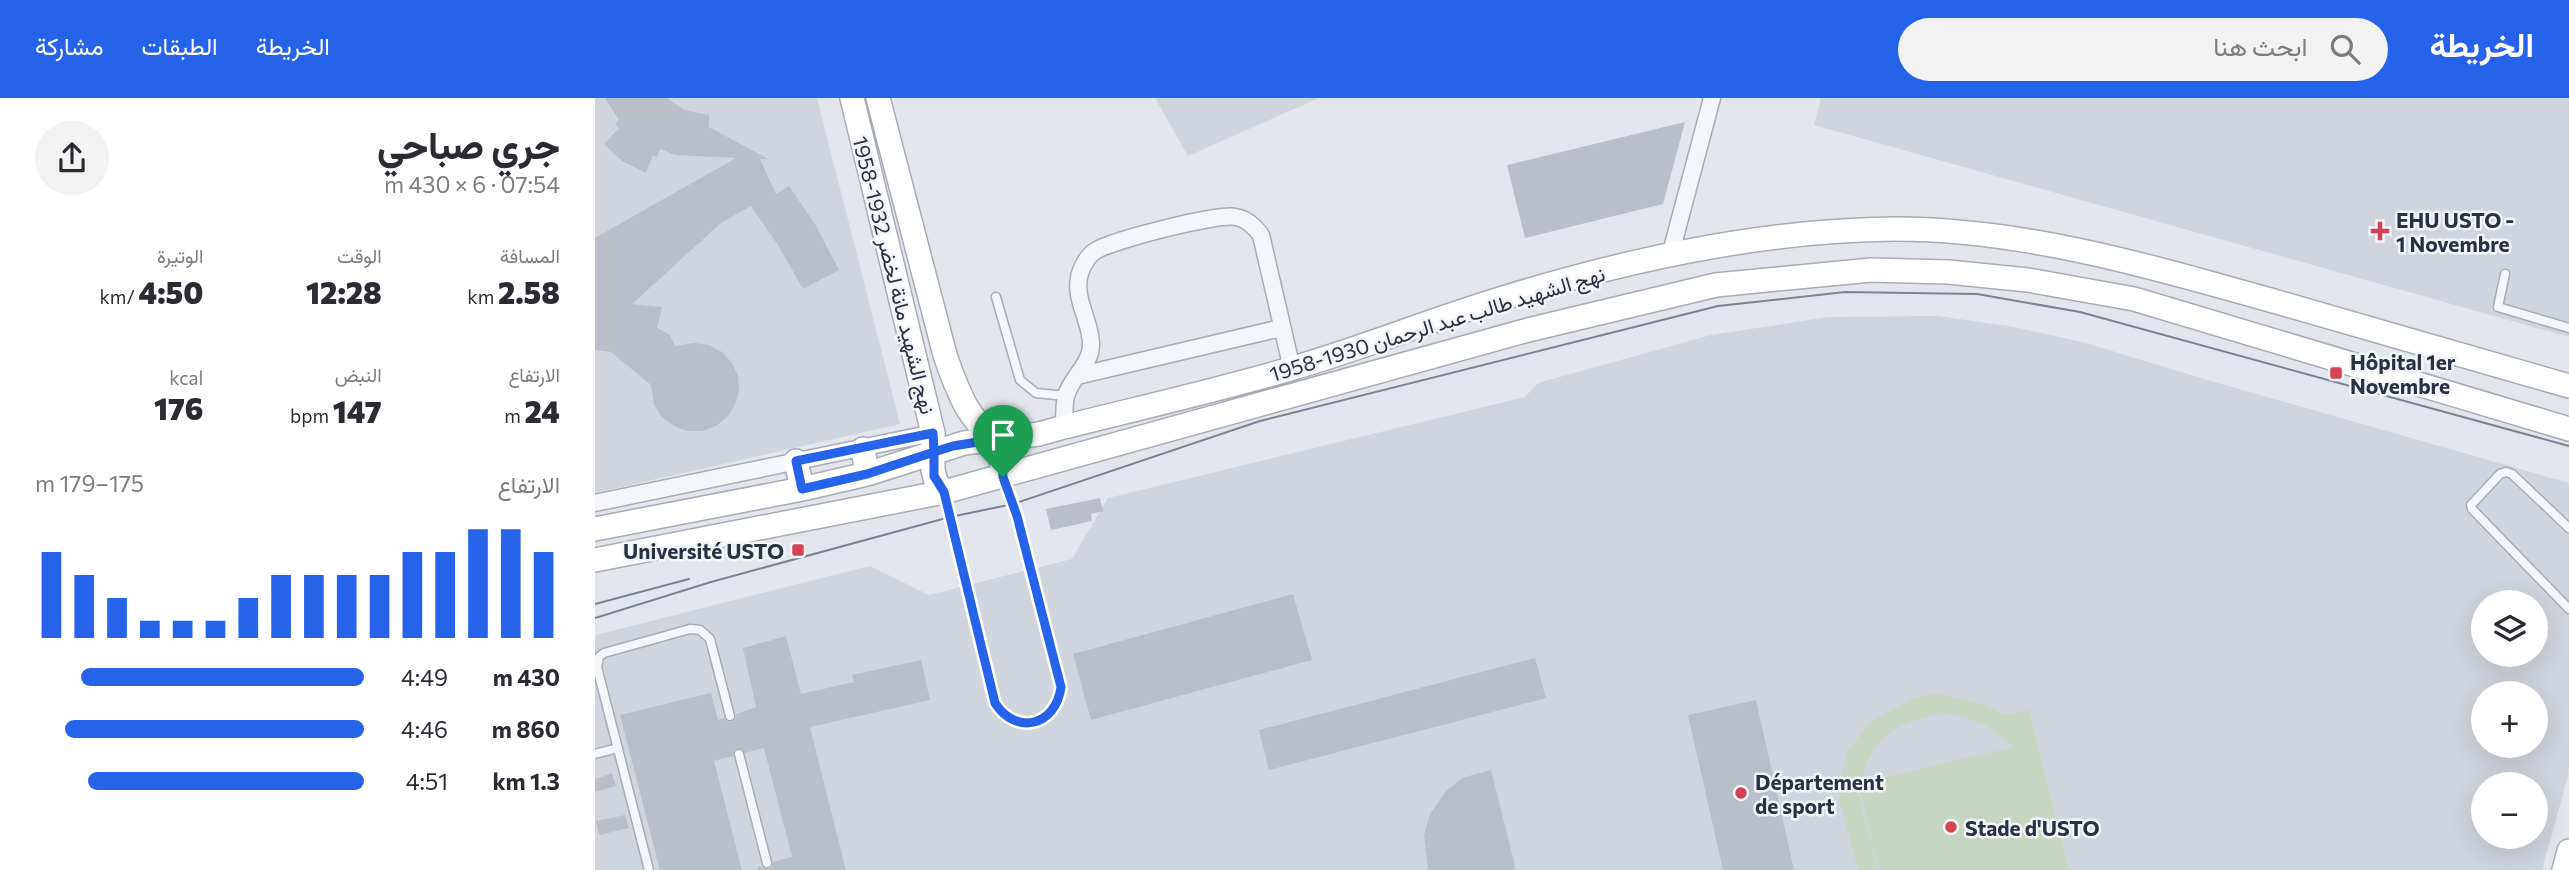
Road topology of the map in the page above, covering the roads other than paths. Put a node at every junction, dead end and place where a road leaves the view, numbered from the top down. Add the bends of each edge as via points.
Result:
1 (852, 98) edge
2 (878, 98) edge
3 (1712, 98) edge
4 (1670, 256) junction
5 (2505, 274) dead end
6 (996, 298) dead end
7 (1281, 328) junction
8 (2569, 328) edge
9 (945, 355) junction
10 (918, 363) junction
11 (1292, 369) junction
12 (1077, 376) junction
13 (2569, 386) edge
14 (1066, 396) junction
15 (1064, 428) junction
16 (2569, 429) edge
17 (990, 440) junction
18 (934, 442) junction
19 (863, 449) junction
20 (796, 461) junction
21 (867, 474) junction
22 (1003, 477) junction
23 (802, 489) junction
24 (944, 492) junction
25 (595, 503) edge
26 (2569, 528) edge
27 (595, 529) edge
28 (595, 560) edge
29 (2569, 609) edge
30 (730, 716) dead end
31 (618, 748) junction
32 (595, 754) edge
33 (739, 754) dead end
34 (2569, 851) edge
35 (767, 863) dead end
36 (649, 870) edge
37 (2564, 870) edge

1 - 10 main road, نهج الشهيد مانة لخضر 1932-1958
2 - 9 main road, نهج الشهيد مانة لخضر 1932-1958
3 - 4 street
4 - 11 main road, نهج الشهيد طالب عبد الرحمان 1930-1958 via 1499,299
4 - 13 main road, نهج الشهيد طالب عبد الرحمان 1930-1958 via 1815,234 1895,229 1980,235 2144,264
5 - 8 lane via 2498,307
6 - 14 lane via 1020,380 1036,393
7 - 11 street
7 - 12 street
7 - 12 street via 1264,244 1255,227 1247,220 1227,216 1190,223 1111,244 1084,263 1078,292 1091,343
9 - 10 main road
9 - 17 main road, نهج الشهيد مانة لخضر 1932-1958 via 960,396
10 - 18 main road, نهج الشهيد مانة لخضر 1932-1958
11 - 15 main road, نهج الشهيد طالب عبد الرحمان 1930-1958
12 - 14 street
14 - 15 street
15 - 17 main road, نهج الشهيد طالب عبد الرحمان 1930-1958
16 - 22 main road, نهج الشهيد طالب عبد الرحمان 1930-1958 via 2134,299 2028,280 1871,270 1716,285 1528,330
17 - 18 main road, نهج الشهيد طالب عبد الرحمان 1930-1958 via 953,446
17 - 22 main road, نهج الشهيد مانة لخضر 1932-1958 via 1002,459
18 - 19 street
18 - 21 main road, نهج الشهيد طالب عبد الرحمان 1930-1958
18 - 24 main road, نهج الشهيد مانة لخضر 1932-1958 via 934,476
19 - 20 street
19 - 21 main road
20 - 23 main road
20 - 25 street
21 - 23 main road, نهج الشهيد طالب عبد الرحمان 1930-1958
22 - 24 main road, نهج الشهيد طالب عبد الرحمان 1930-1958
22 - 24 lane via 1061,687 1055,707 1039,720 1018,722 1000,712 995,703
23 - 27 main road, نهج الشهيد طالب عبد الرحمان 1930-1958
24 - 28 main road, نهج الشهيد طالب عبد الرحمان 1930-1958
26 - 29 lane via 2506,472 2471,505
30 - 31 lane via 710,639 700,630 604,653 597,667
31 - 32 lane
31 - 36 lane
33 - 35 lane
34 - 37 main road

